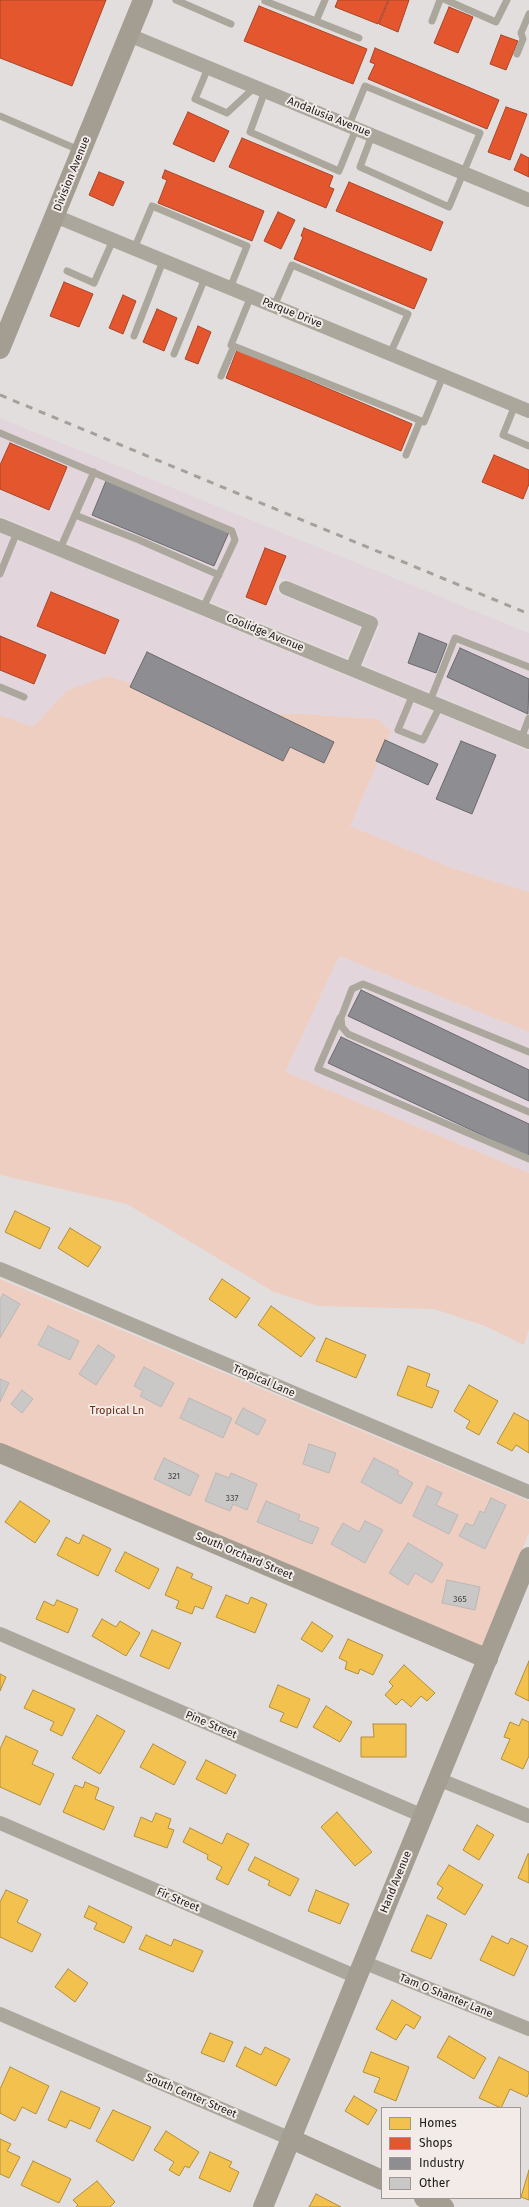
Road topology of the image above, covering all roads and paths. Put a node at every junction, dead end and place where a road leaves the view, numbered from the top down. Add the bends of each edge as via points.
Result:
1 (143, 0) edge
2 (176, 0) edge
3 (325, 0) edge
4 (440, 0) edge
5 (446, 0) edge
6 (506, 0) edge
7 (265, 1) edge
8 (192, 3) edge
9 (529, 14) edge
10 (316, 21) junction
11 (432, 21) dead end
12 (231, 24) dead end
13 (129, 35) junction
14 (359, 38) dead end
15 (517, 54) dead end
16 (208, 68) junction
17 (260, 89) junction
18 (0, 116) edge
19 (352, 127) junction
20 (372, 135) junction
21 (81, 151) junction
22 (464, 173) junction
23 (529, 200) edge
24 (55, 216) junction
25 (113, 240) junction
26 (134, 249) junction
27 (163, 261) junction
28 (67, 271) dead end
29 (205, 278) junction
30 (230, 288) junction
31 (251, 296) junction
32 (274, 306) junction
33 (134, 336) dead end
34 (1, 342) edge
35 (234, 346) junction
36 (174, 354) dead end
37 (390, 354) junction
38 (221, 376) dead end
39 (443, 376) junction
40 (515, 405) junction
41 (529, 411) edge
42 (420, 421) junction
43 (0, 433) edge
44 (529, 446) edge
45 (406, 456) dead end
46 (94, 472) junction
47 (75, 515) junction
48 (0, 524) edge
49 (17, 532) junction
50 (60, 549) junction
51 (0, 574) edge
52 (219, 575) junction
53 (286, 588) dead end
54 (203, 608) junction
55 (529, 667) edge
56 (352, 669) junction
57 (0, 687) edge
58 (413, 694) junction
59 (24, 697) dead end
60 (435, 703) junction
61 (529, 718) edge
62 (525, 740) edge
63 (341, 1018) junction
64 (529, 1052) edge
65 (529, 1112) edge
66 (529, 1159) edge
67 (0, 1269) edge
68 (0, 1453) edge
69 (529, 1492) edge
70 (528, 1565) edge
71 (0, 1634) edge
72 (488, 1659) junction
73 (438, 1779) junction
74 (423, 1816) junction
75 (529, 1816) edge
76 (0, 1823) edge
77 (360, 1969) junction
78 (0, 2015) edge
79 (529, 2029) edge
80 (291, 2139) junction
81 (381, 2180) edge
82 (426, 2199) edge
83 (263, 2207) edge
84 (444, 2207) edge

1 - 13 street, Division Avenue
2 - 8 lane
3 - 10 lane
4 - 11 lane
5 - 6 lane via 496,22
7 - 10 lane
8 - 12 lane
9 - 15 lane via 521,33 523,39
10 - 14 lane
13 - 16 street, Andalusia Avenue
13 - 21 street, Division Avenue
16 - 17 street, Andalusia Avenue
16 - 17 lane via 195,99 227,114
17 - 19 street, Andalusia Avenue
17 - 19 lane via 250,132 339,170
18 - 21 lane
19 - 20 street, Andalusia Avenue
19 - 22 lane via 366,86 480,133
20 - 22 street, Andalusia Avenue
20 - 22 lane via 360,167 449,206
21 - 24 street, Division Avenue
22 - 23 street, Andalusia Avenue
24 - 25 street, Parque Drive
24 - 34 street, Division Avenue
25 - 26 street, Parque Drive
25 - 28 lane via 94,283
26 - 27 street, Parque Drive
26 - 30 lane via 152,206 247,246
27 - 29 street, Parque Drive
27 - 33 lane
29 - 30 street, Parque Drive
29 - 36 lane
30 - 31 street, Parque Drive
31 - 32 street, Parque Drive
31 - 35 lane via 231,345
32 - 37 street, Parque Drive
32 - 37 lane via 292,265 408,314
35 - 38 lane
35 - 42 lane
37 - 39 street, Parque Drive
39 - 40 street, Parque Drive
39 - 42 lane via 424,422
40 - 41 street, Parque Drive
40 - 44 lane via 503,435
42 - 45 lane
43 - 46 lane
46 - 47 lane
46 - 52 lane via 232,531 235,540
47 - 50 lane
47 - 52 lane
48 - 49 street, Coolidge Avenue
49 - 50 street, Coolidge Avenue
49 - 51 lane
50 - 54 street, Coolidge Avenue
52 - 54 lane
53 - 56 street via 371,623
54 - 56 street, Coolidge Avenue
55 - 60 lane via 455,638
56 - 58 street, Coolidge Avenue
57 - 59 lane
58 - 60 street, Coolidge Avenue
58 - 60 lane via 398,730 423,740
60 - 62 street, Coolidge Avenue
61 - 62 lane
63 - 64 lane via 352,989 363,984
63 - 65 lane via 342,1026 348,1034
63 - 66 lane via 318,1069
67 - 69 street, Tropical Lane
68 - 72 street, South Orchard Street
70 - 72 street, Hand Avenue
71 - 74 street, Pine Street
72 - 73 street, Hand Avenue
73 - 74 street, Hand Avenue
73 - 75 street
74 - 77 street, Hand Avenue
76 - 77 street, Fir Street
77 - 79 street, Tam O Shanter Lane
77 - 80 street, Hand Avenue
78 - 80 street, South Center Street
80 - 81 street, South Center Street
80 - 83 street, Hand Avenue
82 - 84 street

